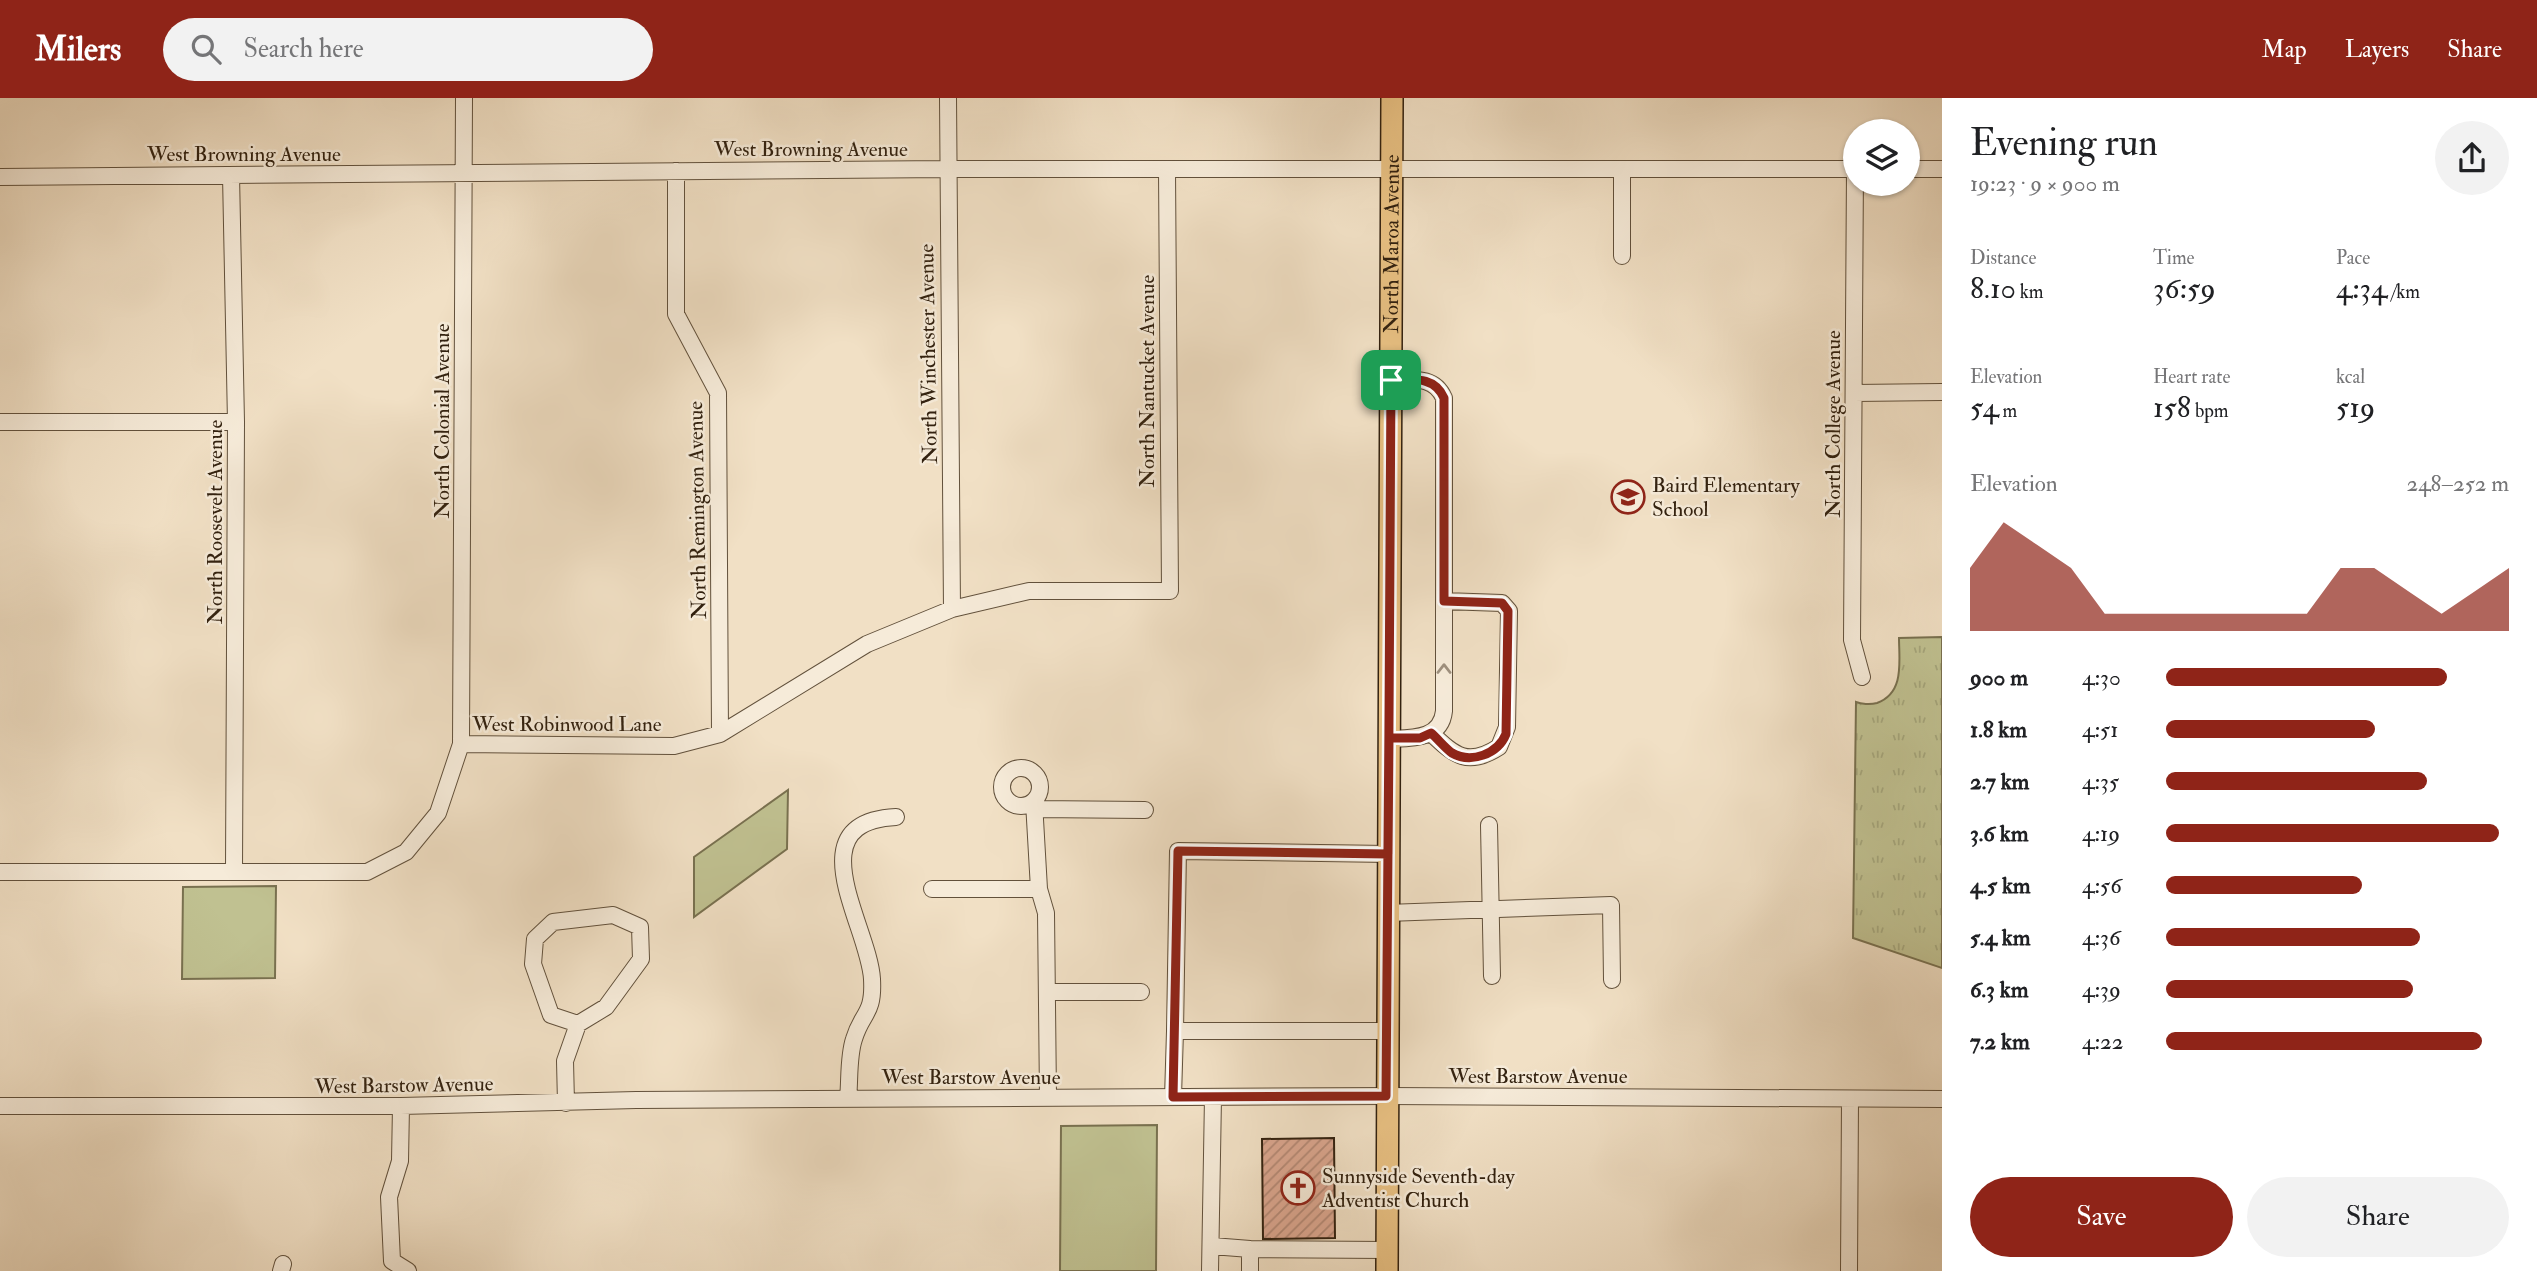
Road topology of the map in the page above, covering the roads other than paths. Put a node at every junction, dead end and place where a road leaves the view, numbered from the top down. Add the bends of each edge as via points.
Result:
1 (464, 98) edge
2 (948, 98) edge
3 (1392, 98) edge
4 (947, 169) junction
5 (1622, 169) junction
6 (1843, 169) edge
7 (1920, 169) edge
8 (1942, 169) edge
9 (1167, 170) junction
10 (1392, 170) junction
11 (676, 171) junction
12 (464, 174) junction
13 (231, 175) junction
14 (0, 177) edge
15 (1855, 196) edge
16 (1622, 256) dead end
17 (1391, 380) junction
18 (1942, 392) edge
19 (1854, 393) junction
20 (0, 422) edge
21 (236, 422) junction
22 (1170, 591) joint
23 (1444, 601) junction
24 (952, 609) junction
25 (1862, 677) dead end
26 (1431, 733) junction
27 (720, 734) junction
28 (1389, 738) junction
29 (461, 744) junction
30 (1145, 810) dead end
31 (896, 817) dead end
32 (1489, 825) dead end
33 (1388, 854) junction
34 (234, 870) junction
35 (0, 872) edge
36 (932, 889) dead end
37 (1039, 889) junction
38 (1491, 910) junction
39 (1387, 913) junction
40 (1492, 976) dead end
41 (1612, 980) dead end
42 (1047, 992) junction
43 (1141, 992) dead end
44 (578, 1024) junction
45 (1175, 1031) junction
46 (1387, 1031) junction
47 (1386, 1096) junction
48 (1048, 1097) junction
49 (1173, 1097) junction
50 (1213, 1097) junction
51 (1850, 1098) junction
52 (848, 1099) junction
53 (1942, 1099) edge
54 (566, 1103) junction
55 (0, 1106) edge
56 (401, 1107) junction
57 (1212, 1246) junction
58 (1250, 1249) junction
59 (1387, 1260) edge
60 (408, 1271) edge
61 (1210, 1271) edge
62 (1250, 1271) edge
63 (1849, 1271) edge

1 - 12 street, North Colonial Avenue
2 - 4 street, North Winchester Avenue
3 - 10 main road, North Maroa Avenue
4 - 9 street, West Browning Avenue
4 - 11 street, West Browning Avenue
4 - 24 street, North Winchester Avenue
5 - 6 street, West Browning Avenue
5 - 10 street, West Browning Avenue
5 - 16 street
7 - 8 street
9 - 10 street, West Browning Avenue
9 - 22 street, North Nantucket Avenue
10 - 17 main road, North Maroa Avenue
11 - 12 street, West Browning Avenue
11 - 27 street, North Remington Avenue via 676,314 718,393
12 - 13 street, West Browning Avenue
12 - 29 street, North Colonial Avenue
13 - 14 street, West Browning Avenue
13 - 21 street, North Roosevelt Avenue
15 - 19 street, North College Avenue
17 - 23 street via 1426,380 1444,398
17 - 28 main road, North Maroa Avenue
18 - 19 street
19 - 25 street, North College Avenue via 1852,640
20 - 21 street
21 - 34 street, North Roosevelt Avenue
22 - 24 street, West Robinwood Lane via 1028,591
26 -> 23 street via 1443,718
23 - 26 street via 1502,603 1508,611 1507,726 1500,747 1476,758 1453,753
24 - 27 street, West Robinwood Lane via 867,644
26 - 28 street via 1420,738
27 - 29 street, West Robinwood Lane via 674,746
28 - 33 main road, North Maroa Avenue
29 - 34 street, West Robinwood Lane via 438,813 406,852 367,872
30 - 37 street via 1035,806
31 - 52 street via 876,818 846,841 850,906 872,976 871,1008 854,1040
32 - 38 street
33 - 39 main road, North Maroa Avenue
33 - 45 street via 1178,851
34 - 35 street, West Robinwood Lane
36 - 37 street
37 - 42 street via 1046,912
38 - 39 street
38 - 40 street
38 - 41 street via 1611,905
39 - 46 main road, North Maroa Avenue
42 - 43 street
42 - 48 street
44 - 44 street via 606,1007 641,959 640,927 613,915 553,922 535,940 533,964 551,1015
44 - 54 street via 565,1061
45 - 46 street
45 - 49 street
46 - 47 main road, North Maroa Avenue
47 - 50 street, West Barstow Avenue
47 - 51 street, West Barstow Avenue
47 - 59 main road, North Maroa Avenue
48 - 49 street, West Barstow Avenue
48 - 52 street, West Barstow Avenue
49 - 50 street, West Barstow Avenue
50 - 57 street
51 - 53 street, West Barstow Avenue
51 - 63 street
52 - 54 street, West Barstow Avenue
54 - 56 street, West Barstow Avenue
55 - 56 street, West Barstow Avenue
56 - 60 street via 400,1161 389,1197 389,1248 392,1261
57 - 58 street
57 - 61 street
58 - 59 street
58 - 62 street

